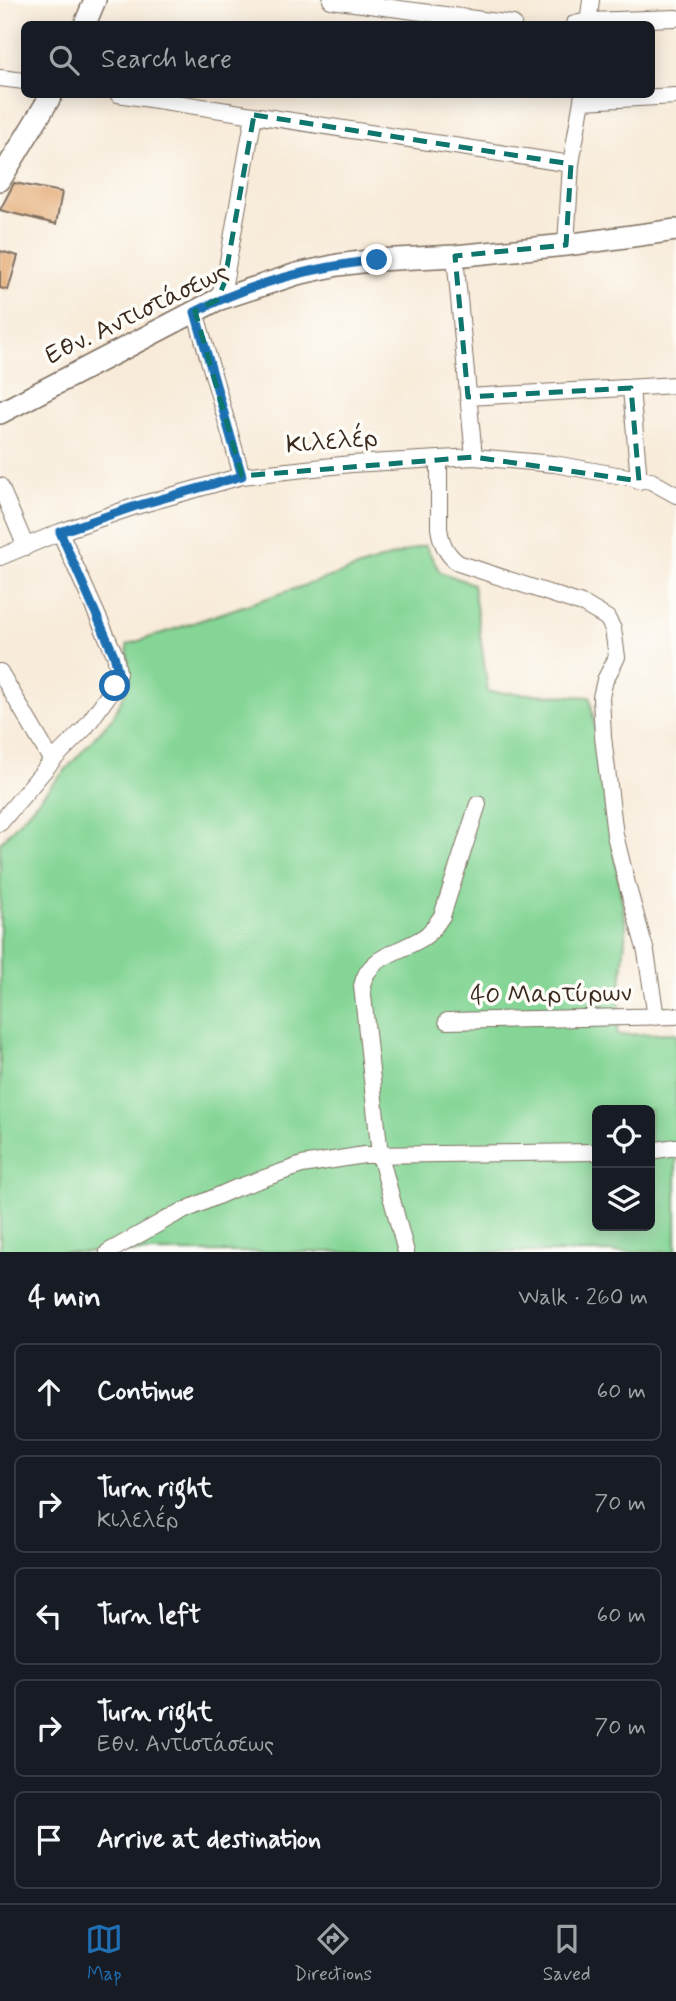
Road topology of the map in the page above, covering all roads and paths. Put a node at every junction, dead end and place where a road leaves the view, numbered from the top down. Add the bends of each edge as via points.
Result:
1 (95, 0) edge
2 (331, 0) edge
3 (591, 0) edge
4 (676, 18) edge
5 (86, 21) edge
6 (490, 21) edge
7 (584, 21) edge
8 (620, 21) edge
9 (0, 78) edge
10 (21, 81) edge
11 (655, 96) edge
12 (676, 96) edge
13 (50, 98) edge
14 (144, 98) edge
15 (582, 98) edge
16 (254, 115) junction
17 (571, 164) junction
18 (2, 174) edge
19 (676, 230) edge
20 (566, 245) junction
21 (455, 256) junction
22 (217, 300) junction
23 (195, 312) junction
24 (676, 385) edge
25 (631, 388) junction
26 (468, 397) junction
27 (0, 413) edge
28 (474, 457) junction
29 (439, 459) junction
30 (242, 476) junction
31 (639, 481) junction
32 (0, 485) edge
33 (676, 495) edge
34 (60, 532) junction
35 (26, 547) junction
36 (0, 557) edge
37 (0, 672) edge
38 (52, 761) junction
39 (478, 804) dead end
40 (3, 813) edge
41 (676, 1016) edge
42 (656, 1017) junction
43 (447, 1021) dead end
44 (676, 1147) edge
45 (655, 1150) edge
46 (592, 1152) edge
47 (380, 1155) junction
48 (107, 1252) edge
49 (406, 1252) edge

1 - 5 street
2 - 6 street
3 - 7 street
4 - 8 street
9 - 10 street
11 - 12 street
13 - 18 street
14 - 16 street
15 - 17 street
16 - 17 street
16 - 22 street via 224,284
17 - 20 street
19 - 20 street, Εθν. Αντιστάσεως
20 - 21 street, Εθν. Αντιστάσεως
21 - 22 street, Εθν. Αντιστάσεως via 338,265
21 - 26 street
22 - 23 street, Εθν. Αντιστάσεως
23 - 27 street, Εθν. Αντιστάσεως
23 - 30 street
24 - 25 street
25 - 26 street
25 - 31 street
26 - 28 street
28 - 29 street, Κιλελέρ
28 - 31 street, Κιλελέρ via 554,464
29 - 30 street, Κιλελέρ
29 - 42 street via 440,539 452,559 585,605 607,618 613,629 617,657 601,697 603,737 615,835 646,953
30 - 34 street, Κιλελέρ
31 - 33 street, Κιλελέρ via 651,481
32 - 35 street
34 - 35 street, Κιλελέρ
34 - 38 street via 118,672 115,686 85,728
35 - 36 street, Κιλελέρ
37 - 38 street
38 - 40 street
39 - 47 street via 442,916 433,930 373,963 364,974
41 - 42 street, 40 Μαρτύρων
42 - 43 street, 40 Μαρτύρων
44 - 45 street
46 - 47 street
47 - 48 street via 302,1165 236,1188
47 - 49 street

